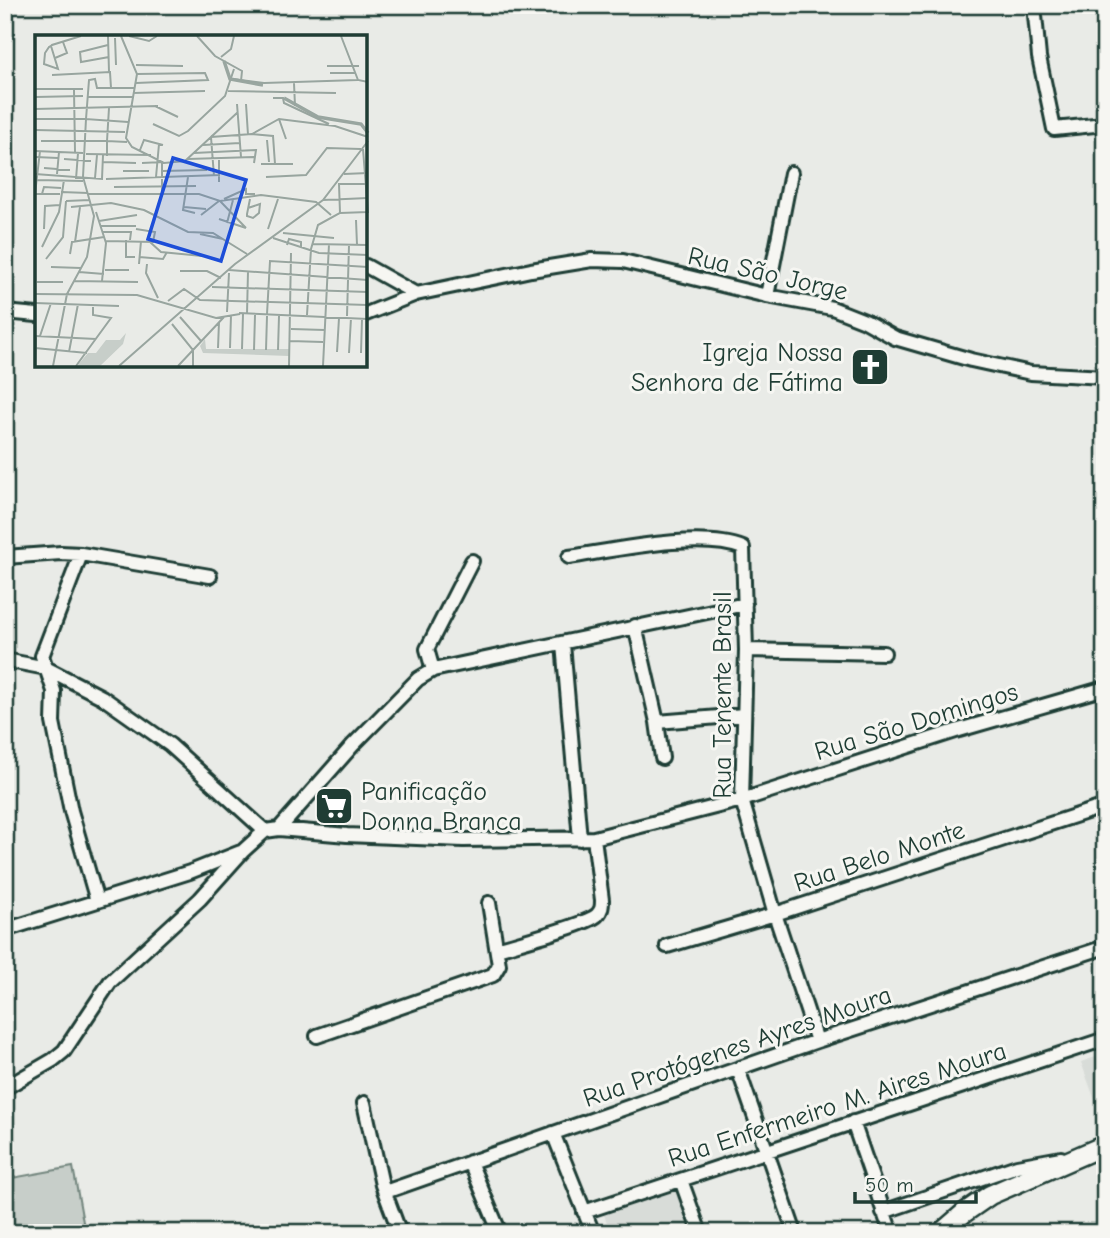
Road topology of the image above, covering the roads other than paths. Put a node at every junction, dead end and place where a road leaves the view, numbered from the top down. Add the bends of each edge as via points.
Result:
1 (1034, 5) edge
2 (1105, 124) edge
3 (791, 173) dead end
4 (368, 267) edge
5 (416, 293) junction
6 (767, 296) junction
7 (5, 312) edge
8 (368, 313) edge
9 (35, 315) edge
10 (1105, 376) edge
11 (81, 554) junction
12 (5, 557) edge
13 (569, 557) dead end
14 (472, 561) dead end
15 (210, 576) dead end
16 (745, 604) junction
17 (635, 626) junction
18 (563, 644) junction
19 (746, 650) junction
20 (884, 653) dead end
21 (5, 660) edge
22 (46, 668) junction
23 (433, 670) junction
24 (1105, 688) edge
25 (744, 715) junction
26 (657, 722) junction
27 (662, 758) dead end
28 (742, 800) junction
29 (1105, 806) edge
30 (279, 829) junction
31 (265, 831) junction
32 (594, 838) junction
33 (580, 839) junction
34 (243, 851) junction
35 (97, 901) junction
36 (489, 903) dead end
37 (775, 914) junction
38 (5, 930) edge
39 (667, 946) dead end
40 (1105, 947) edge
41 (497, 949) junction
42 (317, 1036) dead end
43 (1105, 1039) edge
44 (817, 1041) junction
45 (738, 1069) junction
46 (5, 1088) edge
47 (364, 1103) dead end
48 (853, 1122) junction
49 (553, 1133) junction
50 (1105, 1146) edge
51 (768, 1152) junction
52 (1079, 1155) junction
53 (470, 1162) junction
54 (681, 1180) junction
55 (384, 1192) junction
56 (584, 1212) junction
57 (883, 1212) junction
58 (400, 1233) edge
59 (500, 1233) edge
60 (593, 1233) edge
61 (700, 1233) edge
62 (795, 1233) edge
63 (891, 1233) edge
64 (941, 1233) edge

1 - 2 street via 1054,130
3 - 6 street
4 - 5 street
5 - 6 street, Rua São Jorge via 592,260 623,261
5 - 8 street, Rua São Jorge
6 - 10 street, Rua São Jorge via 832,308 895,338 971,360 1031,373
7 - 9 street
11 - 12 street
11 - 15 street
11 - 22 street via 43,656
13 - 16 street, Rua Tenente Brasil via 698,541 743,548
14 - 23 street via 427,649
16 - 17 street
16 - 19 street, Rua Tenente Brasil
17 - 18 street
17 - 26 street
18 - 23 street
18 - 33 street
19 - 20 street
19 - 25 street, Rua Tenente Brasil
21 - 22 street
22 - 31 street via 102,697 170,745
22 - 35 street via 54,691 53,722 72,811
23 - 30 street via 418,678 353,745
24 - 28 street, Rua São Domingos
25 - 26 street
25 - 28 street, Rua Tenente Brasil
26 - 27 street
28 - 32 street, Rua São Domingos
28 - 37 street, Rua Tenente Brasil
29 - 37 street, Rua Belo Monte
30 - 31 street, Rua São Domingos
30 - 33 street, Rua São Domingos via 463,840
31 - 34 street
32 - 33 street, Rua São Domingos
32 - 41 street via 602,900 599,913
34 - 35 street
34 - 46 street via 200,899 110,982 64,1051
35 - 38 street
36 - 41 street
37 - 39 street, Rua Belo Monte
37 - 44 street, Rua Tenente Brasil
40 - 44 street, Rua Protógenes Ayres Moura
41 - 42 street via 499,965 489,977
43 - 48 street, Rua Enfermeiro M. Aires Moura
44 - 45 street, Rua Protógenes Ayres Moura
45 - 49 street, Rua Protógenes Ayres Moura
45 - 51 street
47 - 55 street
48 - 51 street, Rua Enfermeiro M. Aires Moura
48 - 57 street
49 - 53 street, Rua Protógenes Ayres Moura
49 - 56 street
50 - 52 main road
51 - 54 street, Rua Enfermeiro M. Aires Moura
51 - 62 street
52 - 57 street via 1017,1166
52 - 64 main road via 990,1195
53 - 55 street, Rua Protógenes Ayres Moura
53 - 59 street
54 - 56 street, Rua Enfermeiro M. Aires Moura
54 - 61 street
55 - 58 street
56 - 60 street
57 - 63 street

